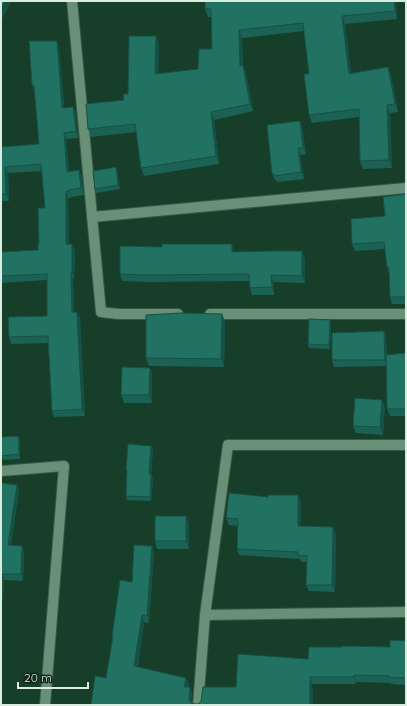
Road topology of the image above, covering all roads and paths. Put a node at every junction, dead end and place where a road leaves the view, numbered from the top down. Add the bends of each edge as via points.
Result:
1 (72, 1) edge
2 (406, 188) edge
3 (92, 217) junction
4 (406, 314) edge
5 (406, 445) edge
6 (1, 471) edge
7 (406, 612) edge
8 (205, 615) junction
9 (45, 705) edge
10 (198, 705) edge

1 - 3 street
2 - 3 street
3 - 4 street via 101,312
5 - 8 street via 228,445
6 - 9 street via 64,466
7 - 8 street
8 - 10 street

